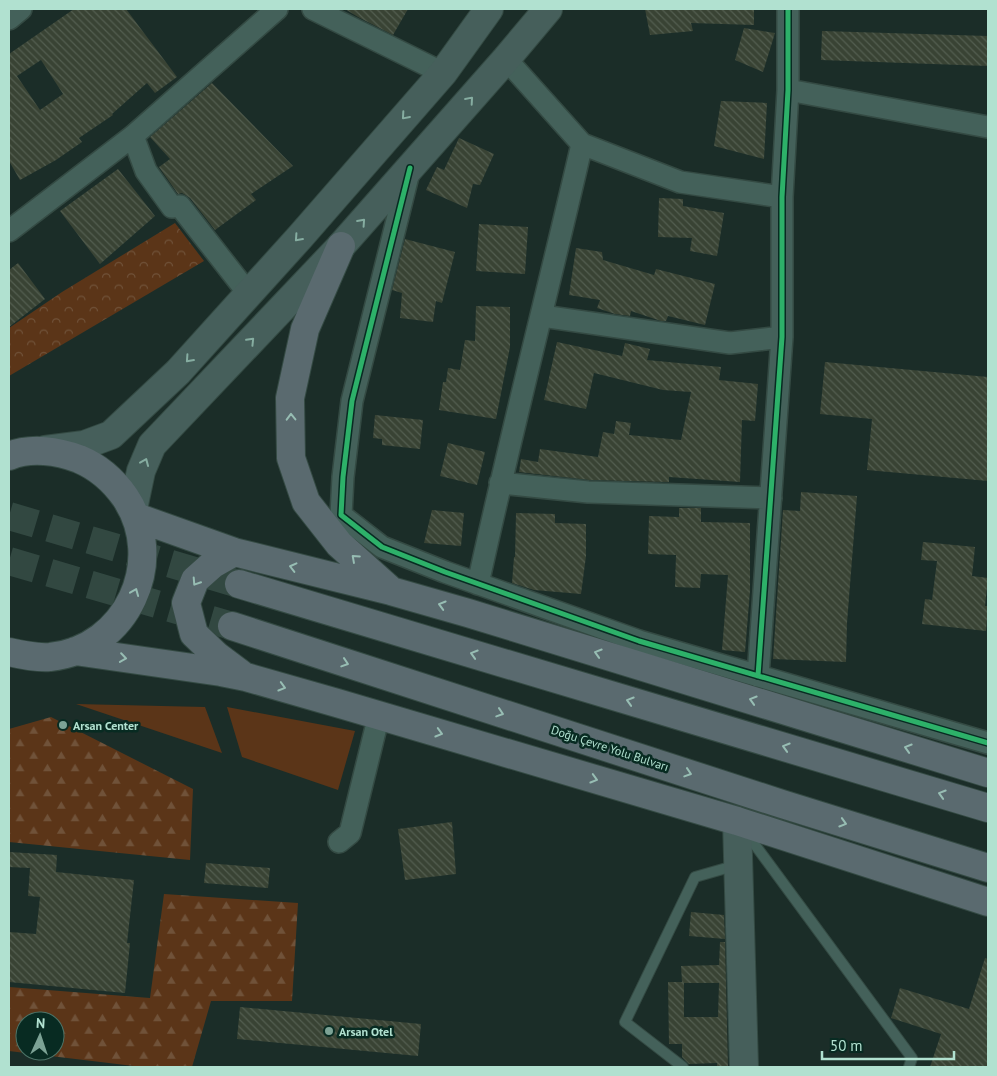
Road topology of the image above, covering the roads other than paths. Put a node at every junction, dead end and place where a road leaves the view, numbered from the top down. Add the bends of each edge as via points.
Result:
1 (21, 9) edge
2 (277, 9) edge
3 (312, 9) edge
4 (489, 9) edge
5 (548, 9) edge
6 (788, 9) edge
7 (9, 19) edge
8 (506, 59) junction
9 (443, 73) junction
10 (788, 90) junction
11 (988, 127) edge
12 (133, 136) junction
13 (582, 144) junction
14 (410, 168) junction
15 (782, 197) junction
16 (9, 232) edge
17 (341, 246) junction
18 (248, 293) junction
19 (542, 316) junction
20 (782, 337) junction
21 (22, 453) edge
22 (500, 483) junction
23 (771, 498) junction
24 (135, 513) junction
25 (234, 552) junction
26 (239, 584) tunnel mouth
27 (478, 584) junction
28 (391, 591) junction
29 (232, 626) tunnel mouth
30 (75, 651) junction
31 (9, 652) edge
32 (758, 676) junction
33 (246, 677) junction
34 (379, 715) junction
35 (988, 743) edge
36 (988, 773) edge
37 (988, 808) edge
38 (737, 821) junction
39 (339, 842) dead end
40 (739, 865) junction
41 (988, 868) edge
42 (988, 902) edge
43 (683, 1067) edge
44 (744, 1067) edge
45 (909, 1067) edge

1 - 7 street
2 - 12 street
3 - 9 street
4 - 9 main road
5 - 8 main road
6 - 10 street
8 - 13 street
14 -> 8 main road
9 -> 18 main road
10 - 11 street
10 - 15 street
12 - 16 street
12 - 18 street via 146,171 172,207 180,206
13 - 15 street via 680,182
13 - 19 street
17 -> 14 main road
14 - 27 street via 352,401 341,515 382,548
15 - 20 street
24 -> 17 main road via 141,472 152,445
28 -> 17 highway via 339,544 306,502 291,458 290,398 305,329
18 -> 21 main road via 178,372 111,435 84,446
19 - 20 street via 730,342
19 - 22 street
20 - 23 street
21 - 24 highway via 65,454 93,465 116,484
22 - 23 street via 588,492
22 - 27 street
23 - 32 street
24 - 25 highway
30 -> 24 highway via 100,638 121,618 136,593 143,565 142,537
28 -> 25 highway
25 -> 33 highway via 195,580 186,603 194,634
37 -> 26 highway
27 - 32 street via 639,641
36 -> 28 highway
29 -> 41 highway, Doğu Çevre Yolu Bulvarı
30 - 31 highway via 50,656
30 -> 33 highway
32 - 35 street
33 -> 34 highway
34 -> 38 highway
34 - 39 street via 350,833
38 - 40 main road
38 - 42 highway
38 - 45 lane via 912,1058
40 - 43 lane via 694,877 625,1022
40 - 44 main road

